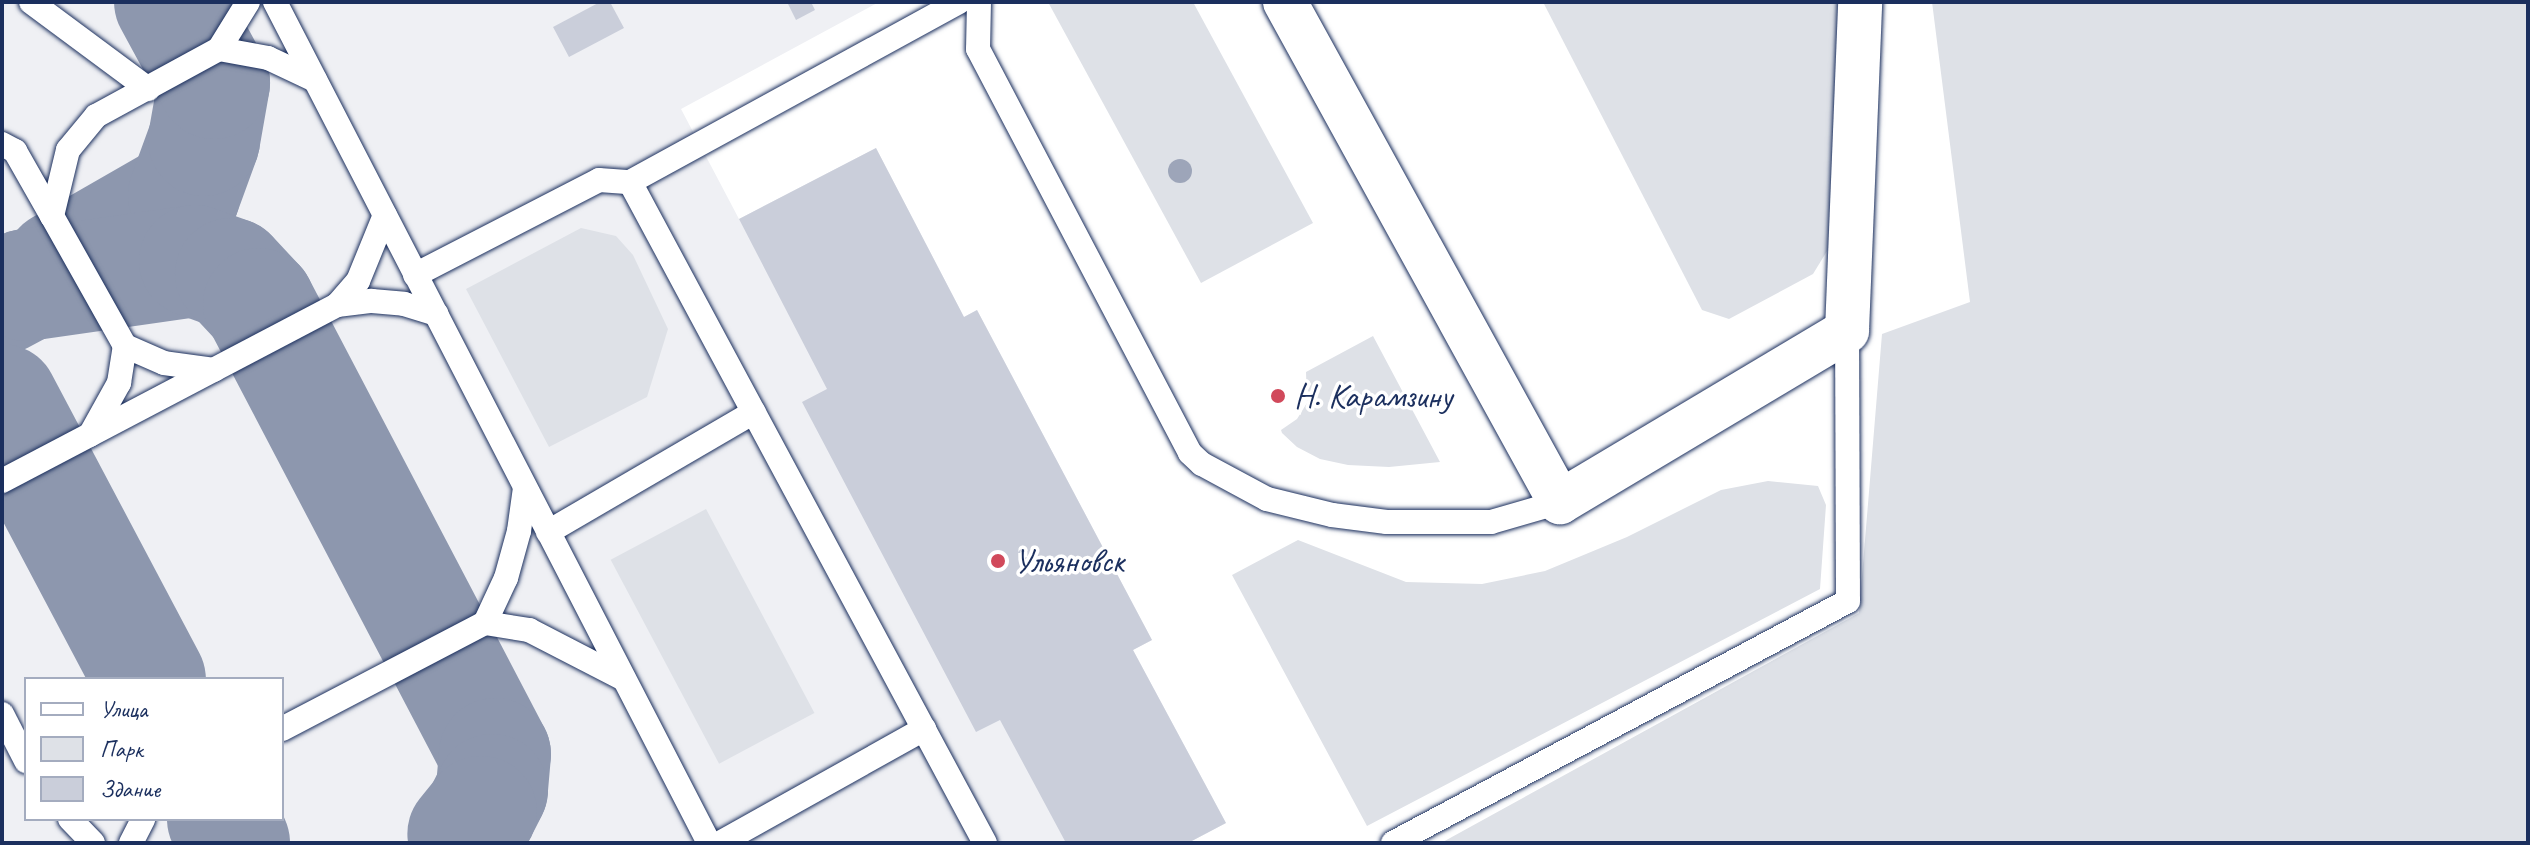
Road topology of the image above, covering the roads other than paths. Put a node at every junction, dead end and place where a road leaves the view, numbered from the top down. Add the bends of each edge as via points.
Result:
1 (31, 2) edge
2 (248, 2) edge
3 (275, 2) edge
4 (959, 2) edge
5 (979, 2) edge
6 (1285, 2) edge
7 (1860, 2) edge
8 (219, 49) junction
9 (111, 61) junction
10 (315, 80) junction
11 (148, 89) junction
12 (96, 116) junction
13 (2, 144) edge
14 (630, 182) junction
15 (385, 215) junction
16 (52, 216) junction
17 (415, 275) junction
18 (337, 305) junction
19 (436, 314) junction
20 (1847, 331) junction
21 (125, 346) junction
22 (214, 370) junction
23 (754, 412) junction
24 (90, 435) junction
25 (2, 481) edge
26 (525, 488) junction
27 (1560, 502) junction
28 (548, 532) junction
29 (485, 623) junction
30 (624, 679) junction
31 (2, 714) edge
32 (284, 728) edge
33 (924, 729) junction
34 (24, 757) edge
35 (72, 821) edge
36 (142, 821) edge
37 (694, 832) edge
38 (93, 843) edge
39 (131, 843) edge
40 (709, 843) edge
41 (720, 843) edge
42 (985, 843) edge
43 (1393, 843) edge

1 - 9 lane
2 - 8 lane
3 - 10 lane
4 - 14 lane
5 - 27 lane via 978,49 1190,453 1202,464 1267,499 1387,522 1491,522
6 - 27 street
7 - 20 street
8 - 10 lane via 268,58
8 - 11 lane
9 - 11 lane
9 - 12 lane via 112,88
10 - 15 lane
11 - 12 lane
12 - 16 lane via 68,150
13 - 16 lane via 15,151
14 - 17 lane via 599,180
14 - 23 lane
15 - 17 lane
15 - 18 lane via 358,281
16 - 21 lane
17 - 19 lane
18 - 19 lane via 372,301
18 - 22 lane
19 - 26 lane
20 - 27 street
20 - 43 lane via 1848,601
21 - 22 lane via 164,363
21 - 24 lane via 119,383
22 - 24 lane
23 - 28 lane
23 - 33 lane
24 - 25 lane
26 - 28 lane
26 - 29 lane via 506,578
28 - 30 lane
29 - 30 lane via 529,630
29 - 32 lane
30 - 37 lane
31 - 34 lane
33 - 41 lane
33 - 42 lane
35 - 38 lane
36 - 39 lane
37 - 40 lane

